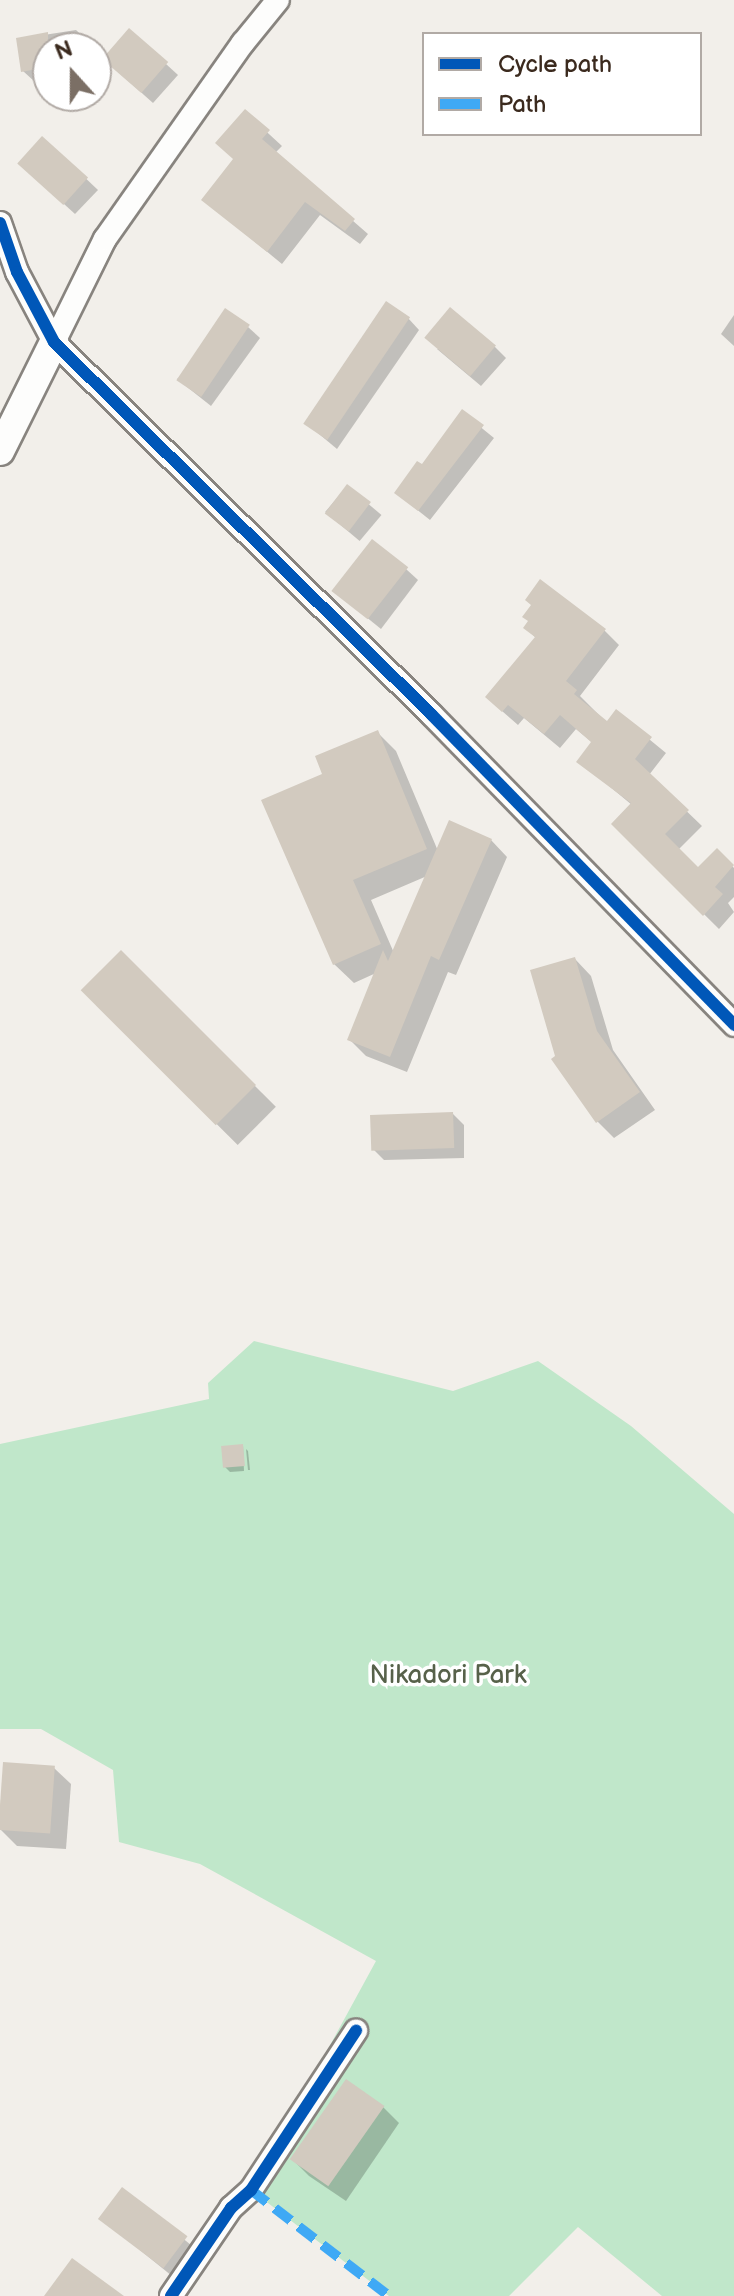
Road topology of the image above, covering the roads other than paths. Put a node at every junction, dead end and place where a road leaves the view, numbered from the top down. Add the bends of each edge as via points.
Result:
1 (278, 0) edge
2 (0, 223) edge
3 (54, 342) junction
4 (0, 451) edge
5 (734, 1025) edge
6 (356, 2031) dead end
7 (171, 2296) edge

1 - 3 street via 105,239
2 - 3 street via 17,272
3 - 4 street
3 - 5 street via 432,715
6 - 7 street via 251,2190 231,2208

